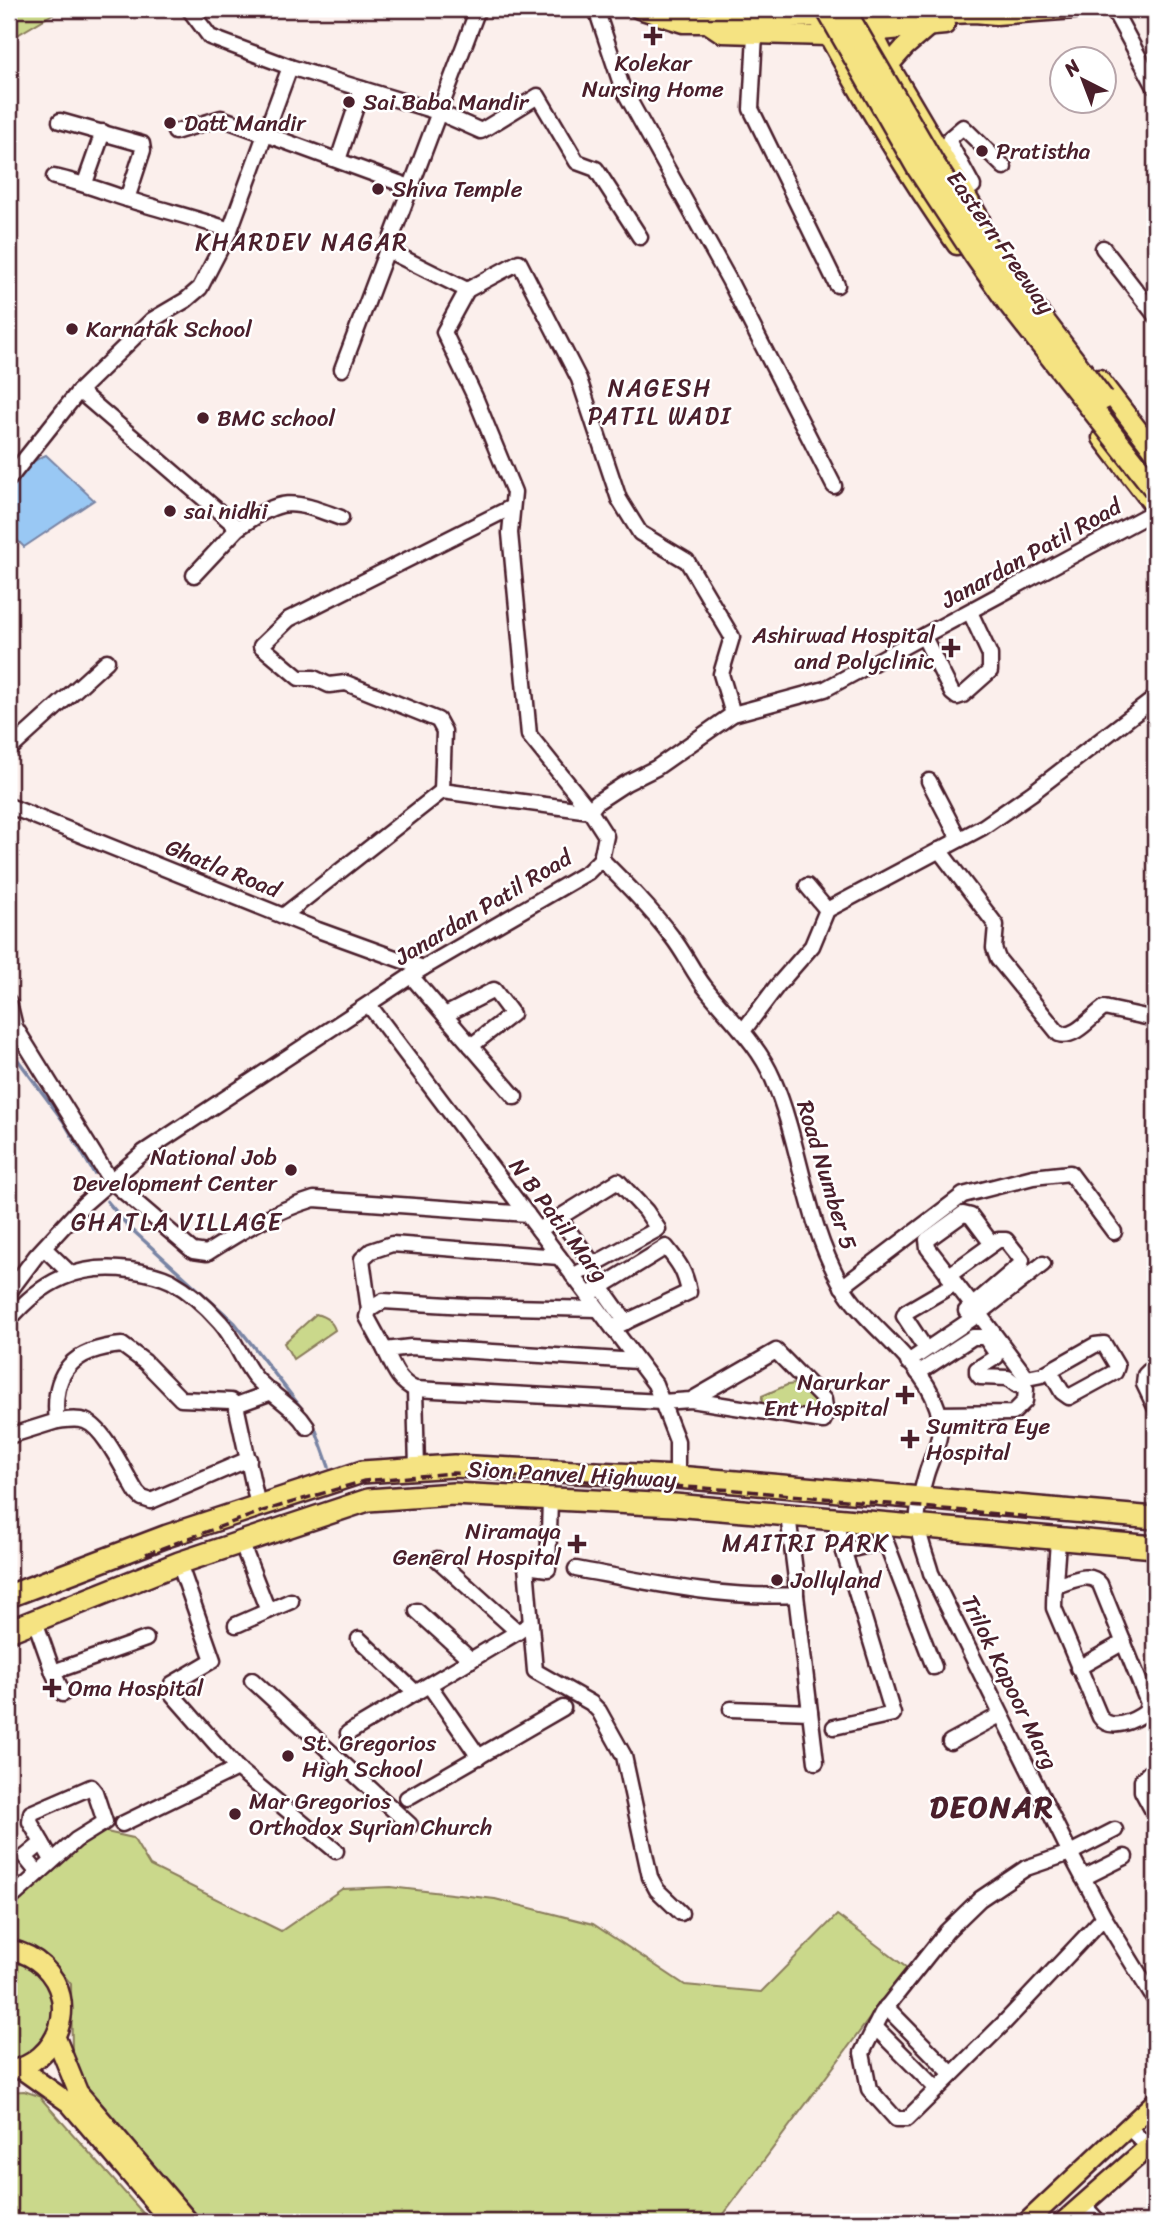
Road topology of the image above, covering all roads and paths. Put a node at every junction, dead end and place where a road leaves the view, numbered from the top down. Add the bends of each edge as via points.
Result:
1 (189, 9) edge
2 (478, 9) edge
3 (596, 9) edge
4 (639, 9) edge
5 (842, 9) edge
6 (900, 9) edge
7 (1075, 9) edge
8 (1113, 9) edge
9 (862, 11) edge
10 (820, 12) edge
11 (741, 13) edge
12 (684, 16) edge
13 (928, 21) junction
14 (707, 23) junction
15 (872, 32) junction
16 (755, 34) junction
17 (828, 36) junction
18 (889, 65) junction
19 (290, 66) junction
20 (1155, 87) edge
21 (362, 89) junction
22 (438, 112) junction
23 (60, 121) dead end
24 (103, 132) junction
25 (175, 132) dead end
26 (262, 133) junction
27 (338, 160) junction
28 (952, 160) junction
29 (1004, 167) dead end
30 (54, 177) dead end
31 (85, 183) junction
32 (973, 186) dead end
33 (410, 187) junction
34 (127, 199) junction
35 (230, 230) junction
36 (640, 237) dead end
37 (1103, 248) dead end
38 (387, 250) junction
39 (836, 285) dead end
40 (467, 289) junction
41 (1155, 315) edge
42 (342, 369) dead end
43 (79, 391) junction
44 (1155, 452) edge
45 (1155, 467) edge
46 (9, 479) edge
47 (834, 486) dead end
48 (1155, 489) edge
49 (512, 508) junction
50 (1155, 509) edge
51 (341, 518) dead end
52 (238, 528) junction
53 (194, 575) dead end
54 (970, 612) junction
55 (924, 637) junction
56 (107, 661) dead end
57 (1155, 698) edge
58 (733, 714) junction
59 (9, 750) edge
60 (929, 781) dead end
61 (442, 791) junction
62 (9, 806) edge
63 (590, 811) junction
64 (959, 839) junction
65 (939, 850) junction
66 (601, 859) junction
67 (807, 886) dead end
68 (827, 909) junction
69 (283, 916) junction
70 (417, 972) junction
71 (9, 1002) edge
72 (369, 1005) junction
73 (445, 1015) junction
74 (1155, 1019) edge
75 (743, 1031) junction
76 (471, 1046) junction
77 (515, 1097) dead end
78 (110, 1180) junction
79 (527, 1214) junction
80 (559, 1218) junction
81 (539, 1230) junction
82 (1114, 1232) dead end
83 (992, 1244) junction
84 (44, 1248) junction
85 (559, 1256) junction
86 (1043, 1264) dead end
87 (594, 1265) junction
88 (71, 1274) junction
89 (573, 1276) junction
90 (951, 1280) junction
91 (601, 1287) junction
92 (842, 1287) junction
93 (9, 1292) edge
94 (587, 1295) junction
95 (598, 1309) junction
96 (369, 1310) junction
97 (975, 1310) junction
98 (9, 1320) edge
99 (619, 1325) junction
100 (992, 1339) junction
101 (921, 1342) junction
102 (385, 1350) junction
103 (905, 1358) junction
104 (637, 1360) junction
105 (1021, 1370) junction
106 (1050, 1371) junction
107 (1149, 1371) dead end
108 (918, 1373) junction
109 (1017, 1384) junction
110 (415, 1389) junction
111 (272, 1392) junction
112 (691, 1399) junction
113 (662, 1402) junction
114 (236, 1405) junction
115 (1155, 1407) edge
116 (939, 1414) junction
117 (57, 1421) junction
118 (307, 1427) dead end
119 (9, 1436) edge
120 (249, 1459) junction
121 (417, 1469) junction
122 (677, 1477) junction
123 (922, 1498) junction
124 (550, 1499) junction
125 (258, 1506) junction
126 (788, 1516) junction
127 (1155, 1518) edge
128 (834, 1520) junction
129 (918, 1525) junction
130 (883, 1532) junction
131 (1058, 1539) junction
132 (241, 1542) junction
133 (1155, 1547) edge
134 (844, 1551) junction
135 (437, 1559) dead end
136 (179, 1563) junction
137 (576, 1569) dead end
138 (1055, 1586) junction
139 (796, 1595) junction
140 (9, 1596) edge
141 (291, 1601) dead end
142 (268, 1611) junction
143 (417, 1611) dead end
144 (35, 1621) junction
145 (236, 1625) dead end
146 (525, 1628) junction
147 (9, 1631) edge
148 (146, 1639) dead end
149 (359, 1639) dead end
150 (1124, 1642) junction
151 (471, 1660) junction
152 (934, 1668) dead end
153 (1078, 1668) junction
154 (53, 1672) junction
155 (252, 1680) dead end
156 (429, 1685) junction
157 (416, 1693) junction
158 (63, 1694) dead end
159 (563, 1708) dead end
160 (732, 1709) dead end
161 (810, 1712) junction
162 (1000, 1715) junction
163 (834, 1727) dead end
164 (348, 1733) dead end
165 (950, 1742) dead end
166 (479, 1756) junction
167 (816, 1762) dead end
168 (237, 1768) junction
169 (1155, 1770) edge
170 (407, 1798) dead end
171 (1155, 1815) edge
172 (122, 1824) dead end
173 (410, 1825) dead end
174 (1115, 1829) dead end
175 (42, 1843) junction
176 (337, 1851) dead end
177 (1070, 1853) junction
178 (1125, 1857) dead end
179 (52, 1860) junction
180 (38, 1873) junction
181 (1083, 1878) junction
182 (9, 1900) edge
183 (681, 1913) dead end
184 (1104, 1917) junction
185 (9, 1949) edge
186 (1155, 2000) edge
187 (886, 2007) junction
188 (897, 2018) junction
189 (880, 2031) junction
190 (55, 2038) junction
191 (937, 2059) junction
192 (15, 2070) edge
193 (952, 2074) junction
194 (922, 2075) junction
195 (937, 2090) junction
196 (1155, 2102) edge
197 (1128, 2127) junction
198 (1153, 2147) edge
199 (1083, 2205) junction
200 (171, 2222) edge
201 (189, 2222) edge
202 (1027, 2222) edge
203 (1063, 2222) edge
204 (1099, 2222) edge

1 - 19 street via 210,37
2 - 22 street
3 - 47 street via 622,87 729,280
4 - 12 main road
5 - 45 highway, Eastern Freeway, bridge via 983,241
6 - 13 main road
7 - 13 main road via 975,13
8 - 20 street
9 - 10 main road
9 - 13 main road
9 - 15 main road
10 - 11 main road
10 - 17 main road
10 - 48 highway, Eastern Freeway, bridge via 975,255
11 - 14 main road
12 - 14 main road
13 - 15 main road
13 - 18 main road
14 - 16 main road via 722,33
15 - 17 main road
15 - 18 main road
16 - 17 main road
16 - 39 street via 751,109
17 - 50 main road via 943,225
18 - 28 main road
19 - 21 street
19 - 26 street
21 - 22 street
21 - 27 street
22 - 33 street
22 - 36 street via 481,131 538,96 577,162 596,169
23 - 24 street
24 - 31 street
24 - 34 street via 143,146
25 - 26 street via 221,118
26 - 27 street
26 - 35 street
27 - 33 street
28 - 29 street via 950,138 963,127
28 - 32 street
28 - 44 main road via 989,233
30 - 31 street
31 - 34 street
33 - 38 street
34 - 35 street
35 - 43 street via 200,288 152,320
37 - 41 street
38 - 40 street
38 - 42 street
40 - 49 street via 444,332 514,492
40 - 58 street via 519,262 579,379 619,499 640,533 687,561 732,637 721,674
43 - 46 street
43 - 52 street
49 - 61 street via 289,619 261,646 299,678 329,685 346,683 438,720 444,731
49 - 63 street via 510,533 529,736
50 - 54 street, Janardan Patil Road
51 - 52 street via 279,503
52 - 53 street
54 - 55 street, Janardan Patil Road
54 - 55 street via 990,655 990,671 963,695 952,694
55 - 58 street, Janardan Patil Road via 825,689
56 - 59 street
57 - 64 street via 1032,793
58 - 63 street, Janardan Patil Road
60 - 64 street
61 - 63 street
61 - 69 street
62 - 69 street, Ghatla Road
63 - 66 street, Janardan Patil Road via 606,836
64 - 65 street
65 - 68 street
65 - 74 street via 996,925 998,958 1059,1034 1072,1034 1104,1008
66 - 70 street, Janardan Patil Road via 588,872
66 - 75 street, Road Number 5 via 672,937 702,984
67 - 68 street
68 - 75 street via 812,946
69 - 70 street, Ghatla Road
70 - 72 street, Janardan Patil Road
70 - 73 street
71 - 78 street via 15,1027
72 - 78 street, Janardan Patil Road via 144,1152
72 - 79 street, N B Patil Marg
73 - 76 street
73 - 76 street via 494,990 512,1014
75 - 92 street, Road Number 5 via 772,1076 828,1261
76 - 77 street
78 - 79 street via 193,1251 206,1253 284,1208 314,1199
78 - 84 street, Janardan Patil Road
79 - 81 street, N B Patil Marg
80 - 81 street
80 - 87 street
80 - 87 street via 618,1181 659,1229
81 - 85 street, N B Patil Marg
82 - 92 street via 1070,1172 1033,1177 963,1195
83 - 90 street
83 - 90 street via 971,1216 963,1214 927,1240
83 - 97 street via 1006,1240 1021,1264
84 - 88 street
84 - 93 street, Janardan Patil Road
85 - 89 street, N B Patil Marg
85 - 96 street via 392,1244 362,1259
86 - 97 street
87 - 89 street
88 - 98 street via 27,1298
88 - 111 street via 117,1268 170,1280 223,1325 252,1374
89 - 94 street, N B Patil Marg
90 - 97 street
90 - 101 street via 906,1312 904,1317
91 - 94 street
91 - 99 street
91 - 99 street via 666,1247 685,1272 689,1292
92 - 103 street, Road Number 5
94 - 95 street, N B Patil Marg
95 - 96 street via 383,1301
95 - 99 street, N B Patil Marg
96 - 102 street via 367,1317
97 - 100 street
97 - 101 street
97 - 103 street
99 - 104 street, N B Patil Marg
100 - 105 street
100 - 108 street via 973,1337
100 - 109 street via 996,1357 977,1373
101 - 103 street
102 - 104 street via 411,1347
102 - 110 street via 400,1378
103 - 108 street, Road Number 5
104 - 113 street, N B Patil Marg
105 - 106 street via 1027,1378
105 - 109 street
106 - 106 street via 1104,1344 1117,1366 1115,1372 1069,1397
107 - 115 street via 1144,1384
108 - 116 street, Road Number 5
109 - 116 street via 1025,1401 1013,1413
110 - 113 street
110 - 121 street
111 - 114 street
111 - 118 street
112 - 112 street via 776,1351 824,1400 825,1415 823,1422
112 - 113 street
113 - 122 street, N B Patil Marg via 677,1441
114 - 117 street via 181,1399 122,1345 99,1347 81,1355 60,1380
114 - 120 street
116 - 123 street via 938,1440
117 - 119 street
117 - 120 street via 75,1419 98,1428 137,1493 151,1500
120 - 125 street
121 - 122 highway, Sion Panvel Highway via 454,1466
121 - 125 highway, Sion Panvel Highway via 362,1472
122 - 123 highway, Sion Panvel Highway
123 - 127 highway, Sion Panvel Highway
123 - 129 street
124 - 126 highway, Sion Panvel Highway
124 - 132 highway, Sion Panvel Highway via 453,1494 368,1500
124 - 146 street via 548,1569 526,1566
125 - 140 highway, Sion Panvel Highway
126 - 128 highway, Sion Panvel Highway
126 - 139 street
128 - 130 highway, Sion Panvel Highway
128 - 134 street
129 - 130 highway, Sion Panvel Highway
129 - 131 highway, Sion Panvel Highway
129 - 162 street, Trilok Kapoor Marg via 931,1573
130 - 134 street
130 - 152 street
131 - 133 highway, Sion Panvel Highway
131 - 138 street
132 - 136 highway, Sion Panvel Highway
132 - 142 street
134 - 163 street via 893,1714
135 - 146 street
136 - 144 highway, Sion Panvel Highway
136 - 168 street via 212,1660 172,1684 173,1695
137 - 139 street via 723,1592
138 - 150 street via 1086,1577 1096,1579
138 - 153 street via 1055,1613
139 - 161 street
141 - 142 street
142 - 145 street
143 - 151 street
144 - 147 highway, Sion Panvel Highway
144 - 154 street
146 - 151 street
146 - 183 street via 535,1671 591,1703 624,1756 650,1877
148 - 154 street
149 - 157 street
150 - 153 street
150 - 153 street via 1148,1703 1142,1716 1107,1725
151 - 156 street
154 - 158 street
155 - 173 street
156 - 157 street
156 - 166 street
157 - 164 street
159 - 166 street
160 - 161 street
161 - 167 street
162 - 165 street
162 - 177 street, Trilok Kapoor Marg
166 - 170 street
168 - 172 street
168 - 176 street
169 - 171 street via 1142,1780 1142,1791
174 - 177 street
175 - 179 street
175 - 179 street via 30,1822 32,1811 94,1789 105,1822
175 - 180 street via 25,1857
177 - 181 street, Trilok Kapoor Marg
177 - 187 street via 1026,1868 980,1899 947,1931
178 - 181 street
179 - 180 street
180 - 182 street
181 - 184 street, Trilok Kapoor Marg
184 - 186 street, Trilok Kapoor Marg
184 - 193 street
185 - 190 main road via 44,1966 55,1982 61,2000
187 - 188 street
187 - 189 street
188 - 189 street
188 - 191 street
189 - 194 street
189 - 195 street via 862,2053 869,2089 896,2119 907,2119
190 - 192 main road via 35,2062
190 - 201 main road via 78,2092
191 - 193 street
191 - 194 street
192 - 200 main road via 69,2103
193 - 195 street
194 - 195 street
196 - 197 main road
197 - 198 street
197 - 202 main road
198 - 199 main road
199 - 203 main road
199 - 204 street

